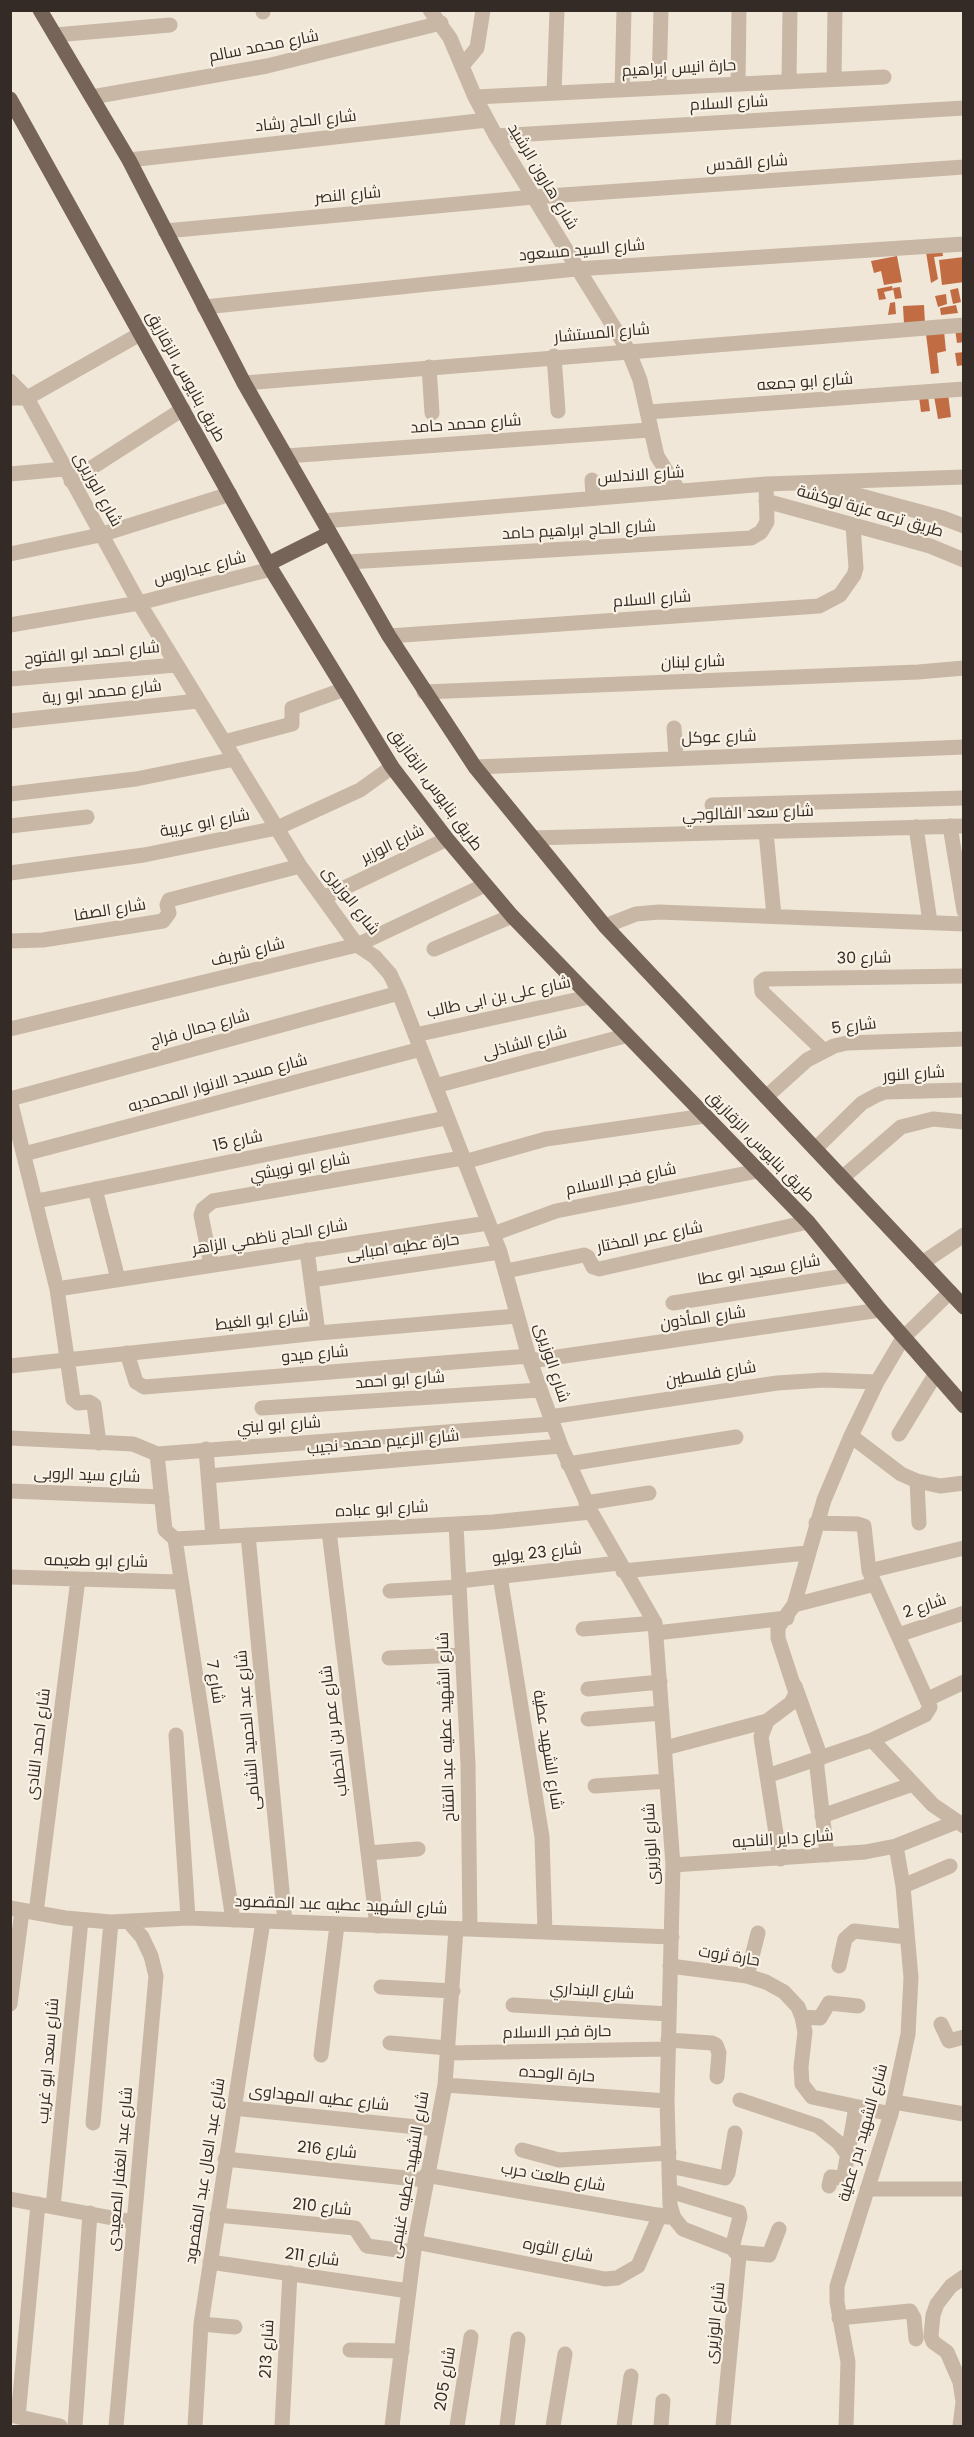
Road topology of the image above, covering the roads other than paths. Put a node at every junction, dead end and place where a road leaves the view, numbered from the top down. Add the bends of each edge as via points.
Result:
1 (40, 10) edge
2 (430, 10) edge
3 (483, 10) edge
4 (556, 10) edge
5 (624, 10) edge
6 (661, 10) edge
7 (739, 10) edge
8 (790, 10) edge
9 (836, 10) edge
10 (441, 23) junction
11 (170, 25) dead end
12 (55, 35) junction
13 (462, 66) junction
14 (884, 77) dead end
15 (834, 79) junction
16 (789, 82) junction
17 (738, 84) junction
18 (659, 88) junction
19 (622, 90) junction
20 (554, 93) junction
21 (92, 97) junction
22 (475, 97) junction
23 (10, 99) edge
24 (963, 108) edge
25 (487, 120) junction
26 (496, 136) junction
27 (129, 160) junction
28 (963, 167) edge
29 (534, 197) junction
30 (165, 231) junction
31 (963, 244) edge
32 (576, 269) junction
33 (204, 306) junction
34 (963, 324) edge
35 (140, 334) junction
36 (628, 350) junction
37 (554, 356) junction
38 (429, 367) junction
39 (10, 381) edge
40 (244, 383) junction
41 (963, 389) edge
42 (10, 398) edge
43 (27, 398) junction
44 (183, 409) junction
45 (558, 411) dead end
46 (648, 412) junction
47 (432, 413) dead end
48 (649, 430) junction
49 (286, 456) junction
50 (10, 474) edge
51 (68, 475) junction
52 (963, 477) edge
53 (592, 480) dead end
54 (810, 482) junction
55 (766, 484) junction
56 (679, 491) junction
57 (230, 494) junction
58 (593, 497) junction
59 (766, 501) junction
60 (853, 525) junction
61 (963, 526) edge
62 (326, 527) junction
63 (100, 535) junction
64 (10, 554) edge
65 (963, 560) edge
66 (348, 562) junction
67 (269, 566) junction
68 (139, 603) junction
69 (10, 625) edge
70 (389, 636) junction
71 (176, 665) junction
72 (963, 668) edge
73 (10, 679) edge
74 (345, 689) junction
75 (424, 692) junction
76 (198, 700) junction
77 (10, 721) edge
78 (674, 728) dead end
79 (224, 742) junction
80 (963, 747) edge
81 (676, 758) junction
82 (235, 759) junction
83 (392, 767) junction
84 (476, 767) junction
85 (10, 794) edge
86 (963, 798) edge
87 (712, 806) dead end
88 (87, 816) dead end
89 (10, 826) edge
90 (957, 826) edge
91 (916, 827) junction
92 (277, 828) junction
93 (766, 832) junction
94 (533, 838) junction
95 (447, 839) junction
96 (300, 866) junction
97 (10, 873) edge
98 (485, 885) junction
99 (323, 898) junction
100 (963, 911) edge
101 (512, 916) junction
102 (774, 916) junction
103 (930, 922) junction
104 (963, 924) edge
105 (604, 926) junction
106 (10, 941) edge
107 (357, 945) junction
108 (434, 949) dead end
109 (963, 976) edge
110 (399, 993) junction
111 (589, 997) junction
112 (10, 1029) edge
113 (625, 1036) junction
114 (963, 1039) edge
115 (418, 1042) junction
116 (823, 1050) junction
117 (435, 1086) junction
118 (963, 1090) edge
119 (766, 1097) junction
120 (10, 1100) edge
121 (705, 1116) junction
122 (446, 1118) junction
123 (963, 1122) edge
124 (815, 1149) junction
125 (24, 1154) junction
126 (463, 1160) junction
127 (758, 1171) junction
128 (842, 1178) junction
129 (95, 1189) junction
130 (37, 1201) junction
131 (808, 1222) junction
132 (490, 1228) junction
133 (963, 1235) edge
134 (307, 1250) junction
135 (500, 1252) junction
136 (922, 1263) junction
137 (211, 1265) junction
138 (506, 1271) junction
139 (851, 1275) junction
140 (118, 1279) junction
141 (311, 1280) junction
142 (57, 1289) junction
143 (950, 1292) junction
144 (673, 1303) dead end
145 (963, 1307) edge
146 (880, 1310) junction
147 (518, 1316) junction
148 (318, 1333) junction
149 (903, 1338) junction
150 (127, 1353) junction
151 (530, 1359) junction
152 (67, 1360) junction
153 (10, 1366) edge
154 (935, 1375) junction
155 (877, 1382) junction
156 (540, 1390) junction
157 (963, 1406) edge
158 (262, 1408) dead end
159 (551, 1420) junction
160 (899, 1434) dead end
161 (850, 1436) junction
162 (736, 1437) dead end
163 (10, 1438) edge
164 (99, 1443) junction
165 (561, 1446) junction
166 (206, 1449) junction
167 (157, 1454) junction
168 (568, 1464) junction
169 (208, 1476) junction
170 (917, 1481) junction
171 (963, 1483) edge
172 (10, 1491) edge
173 (649, 1493) dead end
174 (162, 1497) junction
175 (588, 1507) junction
176 (816, 1523) junction
177 (919, 1523) dead end
178 (456, 1524) junction
179 (329, 1531) junction
180 (248, 1535) junction
181 (213, 1537) junction
182 (175, 1539) junction
183 (963, 1548) edge
184 (807, 1553) junction
185 (621, 1567) junction
186 (500, 1576) junction
187 (872, 1577) junction
188 (10, 1578) edge
189 (78, 1579) junction
190 (180, 1582) junction
191 (459, 1584) junction
192 (390, 1591) dead end
193 (790, 1611) junction
194 (963, 1613) edge
195 (656, 1628) junction
196 (583, 1629) dead end
197 (898, 1635) junction
198 (462, 1655) junction
199 (389, 1658) dead end
200 (660, 1682) junction
201 (963, 1682) edge
202 (795, 1686) junction
203 (588, 1689) dead end
204 (928, 1699) junction
205 (662, 1713) junction
206 (588, 1719) dead end
207 (767, 1721) junction
208 (176, 1735) dead end
209 (872, 1740) junction
210 (665, 1748) junction
211 (818, 1759) junction
212 (767, 1776) junction
213 (667, 1781) junction
214 (913, 1784) junction
215 (595, 1786) dead end
216 (822, 1816) junction
217 (960, 1824) edge
218 (896, 1846) junction
219 (418, 1849) dead end
220 (368, 1853) junction
221 (826, 1855) junction
222 (780, 1859) junction
223 (673, 1865) junction
224 (950, 1866) dead end
225 (903, 1886) junction
226 (23, 1911) edge
227 (188, 1918) junction
228 (81, 1920) junction
229 (233, 1920) junction
230 (263, 1921) junction
231 (111, 1922) junction
232 (129, 1922) junction
233 (285, 1922) junction
234 (337, 1924) junction
235 (377, 1926) junction
236 (463, 1929) junction
237 (545, 1932) junction
238 (758, 1933) dead end
239 (672, 1937) junction
240 (908, 1937) junction
241 (670, 1966) junction
242 (839, 1966) dead end
243 (747, 1976) junction
244 (381, 1987) dead end
245 (453, 1991) junction
246 (10, 2004) edge
247 (513, 2005) dead end
248 (858, 2006) dead end
249 (669, 2014) junction
250 (802, 2018) junction
251 (940, 2024) dead end
252 (963, 2037) edge
253 (390, 2043) dead end
254 (668, 2045) junction
255 (448, 2051) junction
256 (321, 2055) dead end
257 (717, 2077) dead end
258 (445, 2085) junction
259 (740, 2100) dead end
260 (667, 2101) junction
261 (856, 2107) junction
262 (233, 2108) junction
263 (893, 2108) junction
264 (963, 2114) edge
265 (93, 2122) dead end
266 (436, 2129) junction
267 (735, 2133) dead end
268 (522, 2150) dead end
269 (847, 2154) junction
270 (225, 2158) junction
271 (670, 2159) junction
272 (425, 2177) junction
273 (829, 2186) dead end
274 (867, 2189) junction
275 (963, 2189) edge
276 (670, 2191) junction
277 (10, 2199) edge
278 (38, 2204) junction
279 (53, 2207) junction
280 (90, 2213) junction
281 (217, 2215) junction
282 (667, 2216) junction
283 (134, 2222) junction
284 (779, 2229) dead end
285 (414, 2247) junction
286 (734, 2250) junction
287 (210, 2262) junction
288 (290, 2273) junction
289 (963, 2277) edge
290 (409, 2290) junction
291 (839, 2318) junction
292 (201, 2324) junction
293 (236, 2327) dead end
294 (471, 2337) dead end
295 (916, 2339) dead end
296 (518, 2340) dead end
297 (944, 2349) junction
298 (350, 2350) dead end
299 (402, 2351) junction
300 (565, 2354) dead end
301 (963, 2354) edge
302 (631, 2376) dead end
303 (663, 2401) dead end
304 (14, 2416) edge
305 (60, 2427) edge
306 (75, 2427) edge
307 (116, 2427) edge
308 (195, 2427) edge
309 (282, 2427) edge
310 (393, 2427) edge
311 (457, 2427) edge
312 (507, 2427) edge
313 (553, 2427) edge
314 (624, 2427) edge
315 (661, 2427) edge
316 (723, 2427) edge
317 (846, 2427) edge
318 (960, 2427) edge

1 - 12 main road
2 - 10 street, شارع هارون الرشيد
3 - 13 street via 477,48
4 - 20 street
5 - 19 street
6 - 18 street
7 - 17 street
8 - 16 street
9 - 15 street
10 - 13 street, شارع هارون الرشيد
10 - 21 street, شارع محمد سالم via 267,66
11 - 12 street
12 - 21 main road
13 - 22 street, شارع هارون الرشيد
14 - 15 street, حارة انيس ابراهيم
15 - 16 street, حارة انيس ابراهيم
16 - 17 street, حارة انيس ابراهيم
17 - 18 street, حارة انيس ابراهيم
18 - 19 street, حارة انيس ابراهيم
19 - 20 street, حارة انيس ابراهيم
20 - 22 street, حارة انيس ابراهيم
21 - 27 main road
22 - 25 street, شارع هارون الرشيد
23 - 35 main road, طريق بنايوس, الزقازيق
24 - 26 street, شارع السلام
25 - 26 street, شارع هارون الرشيد
25 - 27 street, شارع الحاج رشاد
26 - 29 street, شارع هارون الرشيد
27 - 30 main road
28 - 29 street, شارع القدس
29 - 30 street, شارع النصر
29 - 32 street, شارع هارون الرشيد
30 - 33 main road
31 - 32 street, شارع السيد مسعود
32 - 33 street, شارع السيد مسعود
32 - 36 street, شارع هارون الرشيد
33 - 40 main road
34 - 36 street, شارع المستشار
35 - 43 street
35 - 44 main road, طريق بنايوس, الزقازيق
36 - 37 street, شارع المستشار
36 - 46 street, شارع هارون الرشيد
37 - 38 street, شارع المستشار
37 - 45 street
38 - 40 street, شارع المستشار
38 - 47 street
39 - 43 street, شارع الوزيرى
40 - 49 main road
41 - 46 street, شارع ابو جمعه
42 - 43 street
43 - 51 street, شارع الوزيرى
44 - 51 street
44 - 57 main road, طريق بنايوس, الزقازيق
46 - 48 street, شارع هارون الرشيد
48 - 49 street, شارع محمد حامد
48 - 56 street, شارع هارون الرشيد via 657,456
49 - 62 main road
50 - 51 street
51 - 63 street, شارع الوزيرى
52 - 54 street, شارع الاندلس
53 - 58 street
54 - 55 street, شارع الاندلس
54 - 61 street, طريق ترعه عزبة لوكشة
55 - 56 street, شارع الاندلس
55 - 59 street, شارع الحاج ابراهيم حامد
56 - 58 street, شارع الاندلس
57 - 63 street
57 - 67 main road, طريق بنايوس, الزقازيق
58 - 62 street, شارع الاندلس
59 - 60 street, طريق ترعه عزبة لوكشة
59 - 66 street, شارع الحاج ابراهيم حامد via 765,527 752,538
60 - 65 street, طريق ترعه عزبة لوكشة via 930,546
60 - 70 street, شارع السلام via 854,576 840,595 819,606
62 - 66 main road
62 - 67 main road
63 - 64 street
63 - 68 street, شارع الوزيرى
66 - 70 main road
67 - 68 street, شارع عيداروس
67 - 74 main road, طريق بنايوس, الزقازيق
68 - 69 street, شارع عيداروس
68 - 71 street, شارع الوزيرى
70 - 75 main road
71 - 73 street, شارع احمد ابو الفتوح
71 - 76 street, شارع الوزيرى
72 - 75 street, شارع لبنان
74 - 79 street via 292,708 292,724
74 - 83 main road, طريق بنايوس, الزقازيق
75 - 84 main road
76 - 77 street, شارع محمد ابو رية
76 - 79 street, شارع الوزيرى
78 - 81 street
79 - 82 street, شارع الوزيرى
80 - 81 street, شارع عوكل
81 - 84 street, شارع عوكل
82 - 85 street via 136,779
82 - 92 street, شارع الوزيرى
83 - 92 street, شارع ابو عريبة via 360,790
83 - 95 main road, طريق بنايوس, الزقازيق
84 - 94 main road
86 - 87 street
88 - 89 street
90 - 91 street, شارع سعد الفالوجي
90 - 100 street
91 - 93 street, شارع سعد الفالوجي
91 - 103 street
92 - 96 street, شارع الوزيرى
92 - 97 street, شارع ابو عريبة via 144,855
93 - 94 street, شارع سعد الفالوجي
93 - 102 street
94 - 105 main road
95 - 98 main road, طريق بنايوس, الزقازيق
95 - 99 street, شارع الوزير
96 - 99 street, شارع الوزيرى
96 - 106 street, شارع الصفا via 169,900 170,914 163,921 43,940
98 - 101 main road, طريق بنايوس, الزقازيق
98 - 107 street, شارع شريف
99 - 107 street, شارع الوزيرى
101 - 108 street
101 - 111 main road, طريق بنايوس, الزقازيق
102 - 103 street
102 - 105 street via 659,912 636,914
103 - 104 street
105 - 119 main road
107 - 110 street, شارع الوزيرى via 390,974
107 - 112 street, شارع شريف
109 - 116 street, شارع 30 via 764,985
110 - 115 street, شارع الوزيرى
110 - 120 street, شارع جمال فراج
111 - 113 main road, طريق بنايوس, الزقازيق
111 - 115 street, شارع على بن ابى طالب
113 - 117 street, شارع الشاذلى
113 - 121 main road, طريق بنايوس, الزقازيق
114 - 116 street, شارع 5 via 847,1043
115 - 117 street, شارع الوزيرى
115 - 125 street, شارع مسجد الانوار المحمديه
116 - 119 street, شارع 5
117 - 122 street, شارع الوزيرى
118 - 124 street, شارع النور via 877,1095 861,1103
119 - 124 main road
120 - 125 street
121 - 126 street, شارع ابو نويشي via 546,1139
121 - 127 main road, طريق بنايوس, الزقازيق
122 - 126 street, شارع الوزيرى
122 - 129 street, شارع 15
123 - 128 street via 933,1119 901,1127
124 - 128 main road
125 - 130 street
126 - 132 street, شارع الوزيرى
126 - 137 street, شارع ابو نويشي via 213,1201 201,1215
127 - 131 main road, طريق بنايوس, الزقازيق
127 - 132 street, شارع فجر الاسلام
128 - 136 main road
129 - 130 street, شارع 15
129 - 140 street
130 - 142 street
131 - 138 street, شارع عمر المختار via 599,1269 584,1255
131 - 139 main road, طريق بنايوس, الزقازيق
132 - 134 street, شارع الحاج ناظمي الزاهر
132 - 135 street, شارع الوزيرى
133 - 136 street
134 - 137 street, شارع الحاج ناظمي الزاهر
134 - 141 street
135 - 138 street, شارع الوزيرى
135 - 141 street, حارة عطيه امبابى
136 - 143 main road
137 - 140 street, شارع الحاج ناظمي الزاهر
138 - 147 street, شارع الوزيرى
139 - 144 street, شارع سعيد ابو عطا
139 - 146 main road, طريق بنايوس, الزقازيق
140 - 142 street, شارع الحاج ناظمي الزاهر
141 - 148 street
142 - 152 street
143 - 145 main road
143 - 149 street
146 - 149 main road, طريق بنايوس, الزقازيق
146 - 151 street, شارع المأذون
147 - 148 street, شارع ابو الغيط
147 - 151 street, شارع الوزيرى
148 - 150 street, شارع ابو الغيط
149 - 154 main road, طريق بنايوس, الزقازيق
149 - 155 street
150 - 151 street, شارع ميدو via 136,1383 144,1387
150 - 152 street, شارع ابو الغيط
151 - 156 street, شارع الوزيرى
152 - 153 street, شارع ابو الغيط
152 - 164 street via 73,1399 94,1406
154 - 157 main road, طريق بنايوس, الزقازيق
154 - 160 street
155 - 159 street, شارع فلسطين via 777,1383
155 - 161 street
156 - 158 street, شارع ابو احمد
156 - 159 street, شارع الوزيرى
159 - 165 street, شارع الوزيرى
159 - 166 street, شارع ابو لبني
161 - 170 street via 901,1474
161 - 176 street
162 - 168 street
163 - 164 street, شارع ابو لبني
164 - 167 street, شارع ابو لبني via 133,1444
165 - 168 street, شارع الوزيرى
165 - 169 street, شارع الزعيم محمد نجيب
166 - 167 street, شارع ابو لبني
166 - 169 street
167 - 174 street, شارع 7
168 - 175 street, شارع الوزيرى
169 - 181 street
170 - 171 street
170 - 177 street
172 - 174 street, شارع سيد الروبى
173 - 175 street, شارع ابو عباده
174 - 182 street, شارع 7 via 165,1530
175 - 178 street, شارع ابو عباده via 527,1520
175 - 185 street, شارع الوزيرى
176 - 184 street
176 - 187 street via 864,1526
178 - 179 street, شارع ابو عباده
178 - 191 street, شارع الشهيد عطيه عبد الفتاح
179 - 180 street, شارع ابو عباده
179 - 220 street, شارع عمر بن الخطاب
180 - 181 street, شارع ابو عباده
180 - 233 street, شارع عبد الحميد الشامى
181 - 182 street, شارع ابو عباده
182 - 190 street, شارع 7
183 - 187 street
184 - 185 street, شارع 23 يوليو
184 - 193 street
185 - 186 street, شارع 23 يوليو
185 - 195 street, شارع الوزيرى via 652,1613
186 - 191 street, شارع 23 يوليو
186 - 237 street, شارع الشهيد عطية via 543,1837
187 - 193 street
187 - 197 street
188 - 189 street, شارع ابو طعيمه
189 - 190 street, شارع ابو طعيمه
189 - 226 street, شارع احمد النادى
190 - 229 street, شارع 7
191 - 192 street, شارع 23 يوليو
191 - 198 street, شارع الشهيد عطيه عبد الفتاح
193 - 195 street
193 - 202 street via 778,1627 778,1638
194 - 197 street, شارع 2
195 - 196 street
195 - 200 street, شارع الوزيرى
197 - 204 street
198 - 199 street
198 - 236 street, شارع الشهيد عطيه عبد الفتاح via 468,1764
200 - 203 street
200 - 205 street, شارع الوزيرى
201 - 204 street
202 - 207 street via 791,1703
202 - 211 street
204 - 209 street via 926,1715
205 - 206 street
205 - 210 street, شارع الوزيرى
207 - 210 street
207 - 212 street via 761,1737
208 - 227 street
209 - 211 street
209 - 214 street
210 - 213 street, شارع الوزيرى
211 - 212 street
211 - 216 street
212 - 222 street
213 - 215 street
213 - 223 street, شارع الوزيرى
214 - 216 street
214 - 217 street via 933,1805
216 - 221 street
217 - 218 street, شارع داير الناحيه
218 - 221 street, شارع داير الناحيه
218 - 225 street, شارع الشهيد بدر عطية
219 - 220 street
220 - 235 street, شارع عمر بن الخطاب
221 - 222 street, شارع داير الناحيه
222 - 223 street, شارع داير الناحيه
223 - 239 street, شارع الوزيرى
224 - 225 street
225 - 240 street, شارع الشهيد بدر عطية
226 - 228 street, شارع الشهيد عطيه عبد المقصود
226 - 246 street, شارع احمد النادى
227 - 229 street, شارع الشهيد عطيه عبد المقصود
227 - 232 street, شارع الشهيد عطيه عبد المقصود
228 - 231 street, شارع الشهيد عطيه عبد المقصود
228 - 279 street, شارع سعد ابو غريب
229 - 230 street, شارع الشهيد عطيه عبد المقصود
230 - 233 street, شارع الشهيد عطيه عبد المقصود
230 - 262 street, شارع عبد العال عبد المقصود
231 - 232 street, شارع الشهيد عطيه عبد المقصود
231 - 265 street
232 - 283 street, شارع عبد الغفار الصعيدى via 142,1937 156,1976
233 - 234 street, شارع الشهيد عطيه عبد المقصود
234 - 235 street, شارع الشهيد عطيه عبد المقصود
234 - 256 street
235 - 236 street, شارع الشهيد عطيه عبد المقصود
236 - 237 street, شارع الشهيد عطيه عبد المقصود
236 - 245 street, شارع الشهيد عطيه غنيمى
237 - 239 street, شارع الشهيد عطيه عبد المقصود
238 - 243 street
239 - 241 street, شارع الوزيرى
240 - 242 street via 854,1931 845,1939
240 - 263 street, شارع الشهيد بدر عطية via 910,2016
241 - 243 street, حارة ثروت
241 - 249 street, شارع الوزيرى
243 - 250 street, حارة ثروت via 784,1992
244 - 245 street
245 - 255 street, شارع الشهيد عطيه غنيمى
247 - 249 street, شارع البنداري
248 - 250 street via 829,2003 820,2018
249 - 254 street, شارع الوزيرى
250 - 261 street via 802,2084 812,2097
251 - 252 street via 949,2041
253 - 255 street, حارة فجر الاسلام
254 - 255 street, حارة فجر الاسلام
254 - 257 street, حارة فجر الاسلام via 716,2045
254 - 260 street, شارع الوزيرى
255 - 258 street, شارع الشهيد عطيه غنيمى
258 - 260 street, حارة الوحده
258 - 266 street, شارع الشهيد عطيه غنيمى
259 - 269 street via 818,2126
260 - 271 street, شارع الوزيرى
261 - 263 street
261 - 269 street
262 - 266 street, شارع عطيه المهداوى
262 - 270 street, شارع عبد العال عبد المقصود
263 - 264 street
263 - 274 street, شارع الشهيد بدر عطية
266 - 272 street, شارع الشهيد عطيه غنيمى
267 - 271 street via 725,2178
268 - 271 street via 559,2160
269 - 273 street via 843,2177 831,2177
270 - 272 street, شارع 216
270 - 281 street, شارع عبد العال عبد المقصود
271 - 276 street, شارع الوزيرى
272 - 282 street, شارع طلعت حرب
272 - 285 street, شارع الشهيد عطيه غنيمى
274 - 275 street
274 - 291 street, شارع الشهيد بدر عطية via 837,2286
276 - 282 street, شارع الوزيرى
276 - 286 street, شارع الوزيرى via 739,2212
277 - 278 street
278 - 279 street
278 - 304 street
279 - 280 street
280 - 283 street
280 - 306 street
281 - 285 street, شارع 210 via 355,2228 367,2246
281 - 287 street, شارع عبد العال عبد المقصود
282 - 285 street, شارع الثوره via 638,2266 617,2278
282 - 286 street via 683,2229
283 - 307 street, شارع عبد الغفار الصعيدى
284 - 286 street via 769,2255
285 - 290 street, شارع الشهيد عطيه غنيمى
286 - 316 street, شارع الوزيرى via 740,2262
287 - 288 street, شارع 211
287 - 292 street, شارع عبد العال عبد المقصود
288 - 290 street, شارع 211
288 - 309 street, شارع 213
289 - 297 street via 943,2294 933,2315 932,2339
290 - 299 street, شارع الشهيد عطيه غنيمى
291 - 295 street via 910,2311
291 - 317 street, شارع الشهيد بدر عطية via 848,2362
292 - 293 street
292 - 308 street, شارع عبد العال عبد المقصود
294 - 311 street, شارع 205
296 - 312 street
297 - 301 street
297 - 318 street via 960,2382
298 - 299 street
299 - 310 street, شارع الشهيد عطيه غنيمى
300 - 313 street
302 - 314 street
303 - 315 street
304 - 305 street

